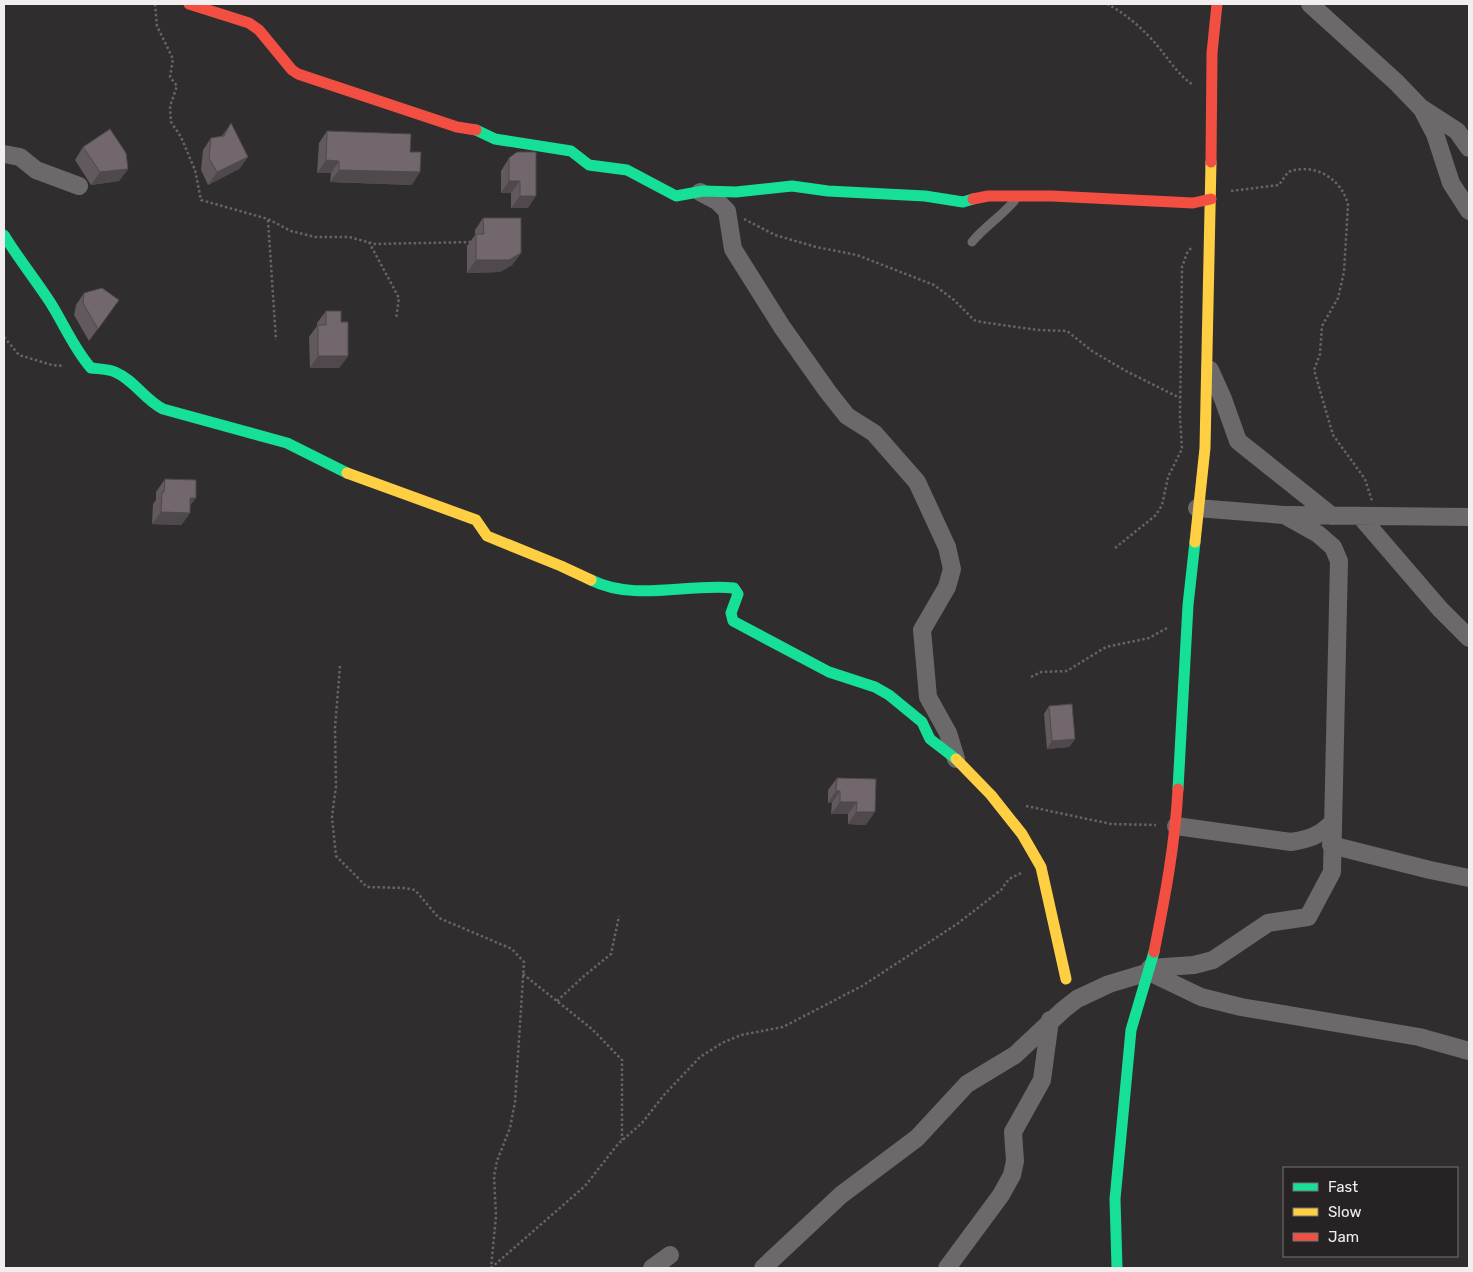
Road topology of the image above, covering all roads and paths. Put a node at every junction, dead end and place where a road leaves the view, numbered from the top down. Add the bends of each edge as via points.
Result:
1 (155, 4) edge
2 (189, 4) edge
3 (1107, 4) edge
4 (1217, 4) edge
5 (1310, 4) edge
6 (1212, 94) junction
7 (1422, 109) junction
8 (1469, 148) edge
9 (4, 154) edge
10 (1212, 181) junction
11 (79, 186) dead end
12 (700, 192) junction
13 (1019, 196) junction
14 (1211, 200) junction
15 (722, 205) junction
16 (1469, 211) edge
17 (268, 219) junction
18 (1210, 234) junction
19 (4, 235) edge
20 (476, 241) edge
21 (369, 242) junction
22 (972, 242) dead end
23 (396, 319) dead end
24 (4, 337) edge
25 (276, 340) dead end
26 (1207, 364) junction
27 (91, 368) junction
28 (1180, 398) junction
29 (1197, 508) junction
30 (1284, 515) junction
31 (1332, 516) junction
32 (1368, 516) junction
33 (1469, 517) edge
34 (1115, 548) dead end
35 (1169, 625) dead end
36 (1469, 638) edge
37 (340, 666) dead end
38 (1031, 677) dead end
39 (956, 759) junction
40 (1018, 803) dead end
41 (1332, 823) junction
42 (1176, 826) junction
43 (1332, 845) junction
44 (1039, 864) junction
45 (1469, 878) edge
46 (619, 916) dead end
47 (1149, 970) junction
48 (524, 974) junction
49 (1066, 979) dead end
50 (557, 1001) junction
51 (1050, 1020) junction
52 (1469, 1051) edge
53 (622, 1140) junction
54 (670, 1255) dead end
55 (491, 1268) edge
56 (652, 1268) edge
57 (763, 1268) edge
58 (947, 1268) edge
59 (1116, 1268) edge

1 - 17 path via 156,21 172,55 170,75 178,88 170,106 171,122 195,170 200,198
2 - 12 street via 249,23 298,74 495,139 571,151 589,165 627,170 672,195
3 - 6 path via 1118,9 1155,42 1187,81
4 - 6 street
5 - 7 street
6 - 10 street
7 - 8 street via 1457,131
7 - 16 street via 1435,134 1451,183
9 - 11 street via 20,157 36,170
10 - 14 street
10 - 32 path via 1226,192 1279,185 1288,172 1310,171 1329,175 1346,196 1344,272 1338,298 1322,326 1320,354 1314,370 1333,435 1365,479
12 - 13 street via 792,186 963,202 988,196
12 - 15 street
13 - 14 street via 1193,203
13 - 22 lane
14 - 18 street
15 - 28 path via 775,235 857,255 934,285 974,320 1067,331 1126,371
15 - 39 street via 729,216 733,249 782,327 847,416 874,433 917,482 947,547 952,569 947,587 922,630 928,697 948,733
17 - 21 path via 291,231 315,237 349,236
17 - 25 path
18 - 26 street
18 - 28 path via 1190,249 1182,267
19 - 27 street
20 - 21 path
21 - 23 path via 399,298
24 - 27 path via 19,356 52,365
26 - 29 street via 1205,448
26 - 31 street via 1238,441
27 - 39 street via 123,376 153,404 163,409 287,443 361,479 476,520 487,536 570,569 597,584 639,591 698,585 734,588 738,594 733,621 829,672 889,695 922,722 930,740
28 - 34 path via 1182,449 1168,477 1162,505 1156,515
29 - 30 street
29 - 42 street via 1184,657
30 - 31 street
30 - 41 street via 1318,534 1333,547 1339,561
31 - 32 street
32 - 33 street
32 - 36 street via 1440,609
35 - 38 path via 1163,632 1149,638 1106,648 1067,671 1041,672
37 - 48 path via 332,817 336,856 367,887 415,890 446,922 512,949 523,959
39 - 44 street via 1022,834
40 - 42 path via 1111,824
41 - 42 street via 1309,840 1291,842
41 - 43 street
42 - 47 street via 1168,886
43 - 45 street
43 - 47 street via 1332,872 1308,917 1268,923 1213,960
44 - 49 street
44 - 53 path via 1009,880 958,924 862,986 783,1027 741,1035 700,1057 642,1123
46 - 50 path via 611,954
47 - 51 street via 1078,999
47 - 52 street via 1201,997 1420,1037
47 - 59 street via 1131,1030 1125,1084 1115,1199
48 - 50 path
48 - 55 path via 515,1102 494,1176 496,1216
50 - 53 path via 592,1029 622,1060
51 - 57 street via 1014,1055 967,1084 917,1138 841,1195
51 - 58 street via 1042,1080 1013,1132 1015,1161 1012,1175
53 - 55 path via 585,1186
54 - 56 street

